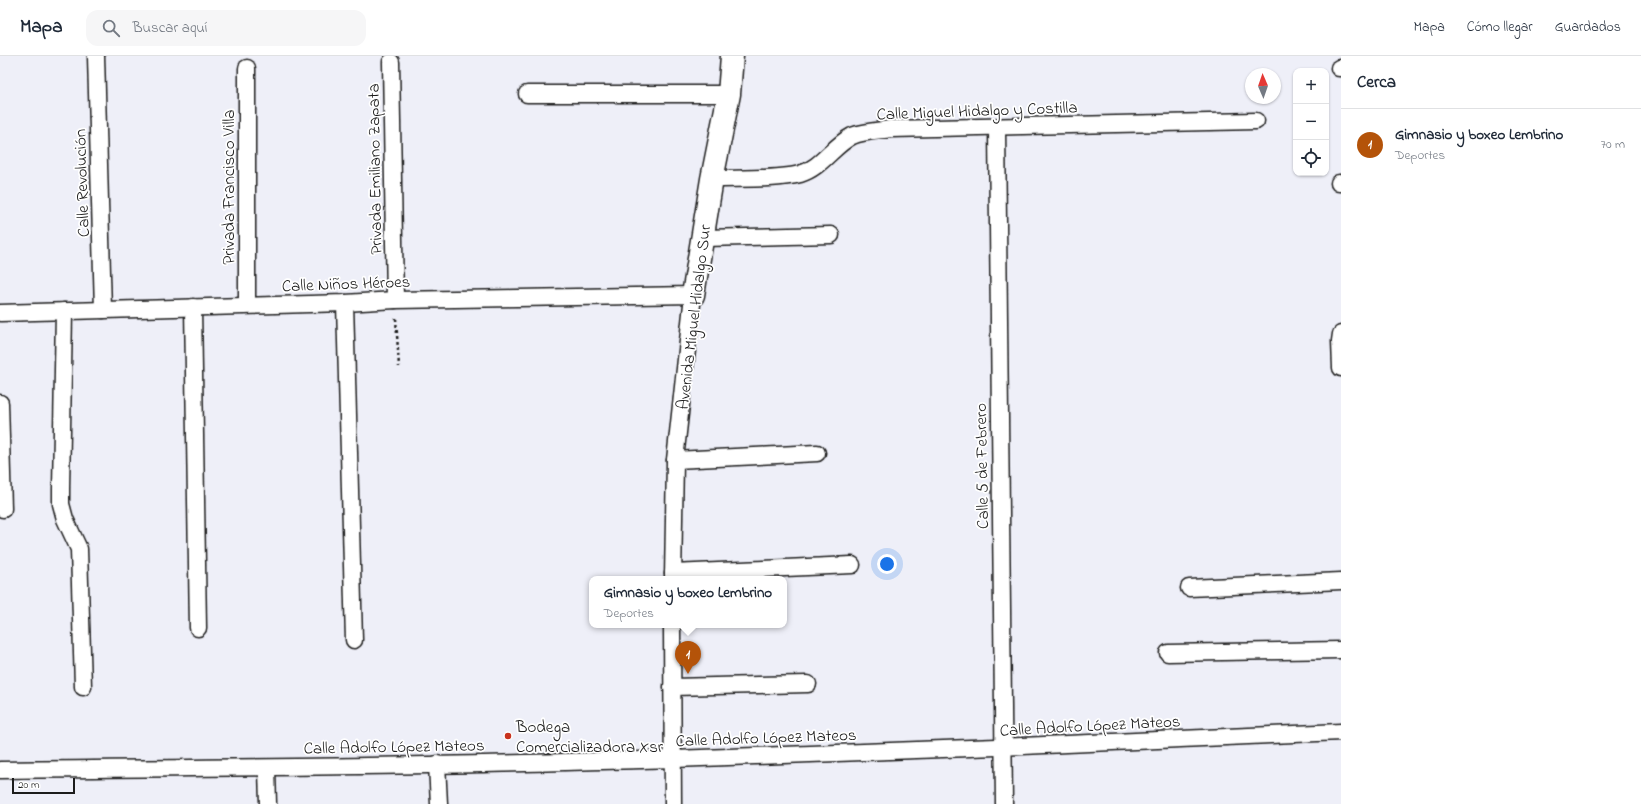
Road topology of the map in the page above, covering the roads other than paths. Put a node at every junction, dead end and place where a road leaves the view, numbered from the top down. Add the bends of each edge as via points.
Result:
1 (96, 56) edge
2 (732, 56) edge
3 (391, 62) dead end
4 (247, 68) dead end
5 (527, 94) dead end
6 (729, 94) junction
7 (1256, 122) dead end
8 (997, 128) junction
9 (712, 179) junction
10 (831, 235) dead end
11 (703, 238) junction
12 (693, 295) junction
13 (395, 300) junction
14 (345, 303) junction
15 (247, 305) junction
16 (193, 307) junction
17 (103, 310) junction
18 (64, 311) junction
19 (0, 313) edge
20 (1341, 334) edge
21 (1341, 368) edge
22 (0, 403) edge
23 (817, 453) dead end
24 (676, 460) junction
25 (3, 508) dead end
26 (852, 565) dead end
27 (673, 576) edge
28 (1341, 581) edge
29 (1189, 588) dead end
30 (198, 628) dead end
31 (672, 628) edge
32 (354, 640) dead end
33 (1341, 650) edge
34 (1168, 653) dead end
35 (808, 684) dead end
36 (83, 686) dead end
37 (672, 687) junction
38 (1341, 732) edge
39 (1002, 748) junction
40 (672, 759) junction
41 (437, 764) junction
42 (267, 768) junction
43 (0, 770) edge
44 (268, 804) edge
45 (439, 804) edge
46 (673, 804) edge
47 (1004, 804) edge

1 - 17 street, Calle Revolución
2 - 6 main road, Avenida Miguel Hidalgo Sur
3 - 13 street, Privada Emiliano Zapata
4 - 15 street, Privada Francisco Villa
5 - 6 street
6 - 9 main road, Avenida Miguel Hidalgo Sur
7 - 8 street, Calle Miguel Hidalgo y Costilla
8 - 9 street, Calle Miguel Hidalgo y Costilla via 891,129 865,132 852,137 816,166 801,174
8 - 39 street, Calle 5 de Febrero
9 - 11 main road, Avenida Miguel Hidalgo Sur
10 - 11 street
11 - 12 main road, Avenida Miguel Hidalgo Sur
12 - 13 street, Calle Niños Héroes
12 - 24 street, Avenida Miguel Hidalgo Sur
13 - 14 street, Calle Niños Héroes
14 - 15 street, Calle Niños Héroes
14 - 32 street
15 - 16 street, Calle Niños Héroes
16 - 17 street, Calle Niños Héroes
16 - 30 street
17 - 18 street, Calle Niños Héroes
18 - 19 street, Calle Niños Héroes
18 - 36 street via 61,504 78,549
20 - 21 street
22 - 25 street
23 - 24 street
24 - 27 street, Avenida Miguel Hidalgo Sur
26 - 27 street
28 - 29 street
31 - 37 street
33 - 34 street
35 - 37 street
37 - 40 street
38 - 39 street, Calle Adolfo López Mateos
39 - 40 street, Calle Adolfo López Mateos
39 - 47 street, Calle 5 de Febrero
40 - 41 street, Calle Adolfo López Mateos
40 - 46 street
41 - 42 street, Calle Adolfo López Mateos
41 - 45 street
42 - 43 street, Calle Adolfo López Mateos
42 - 44 street

